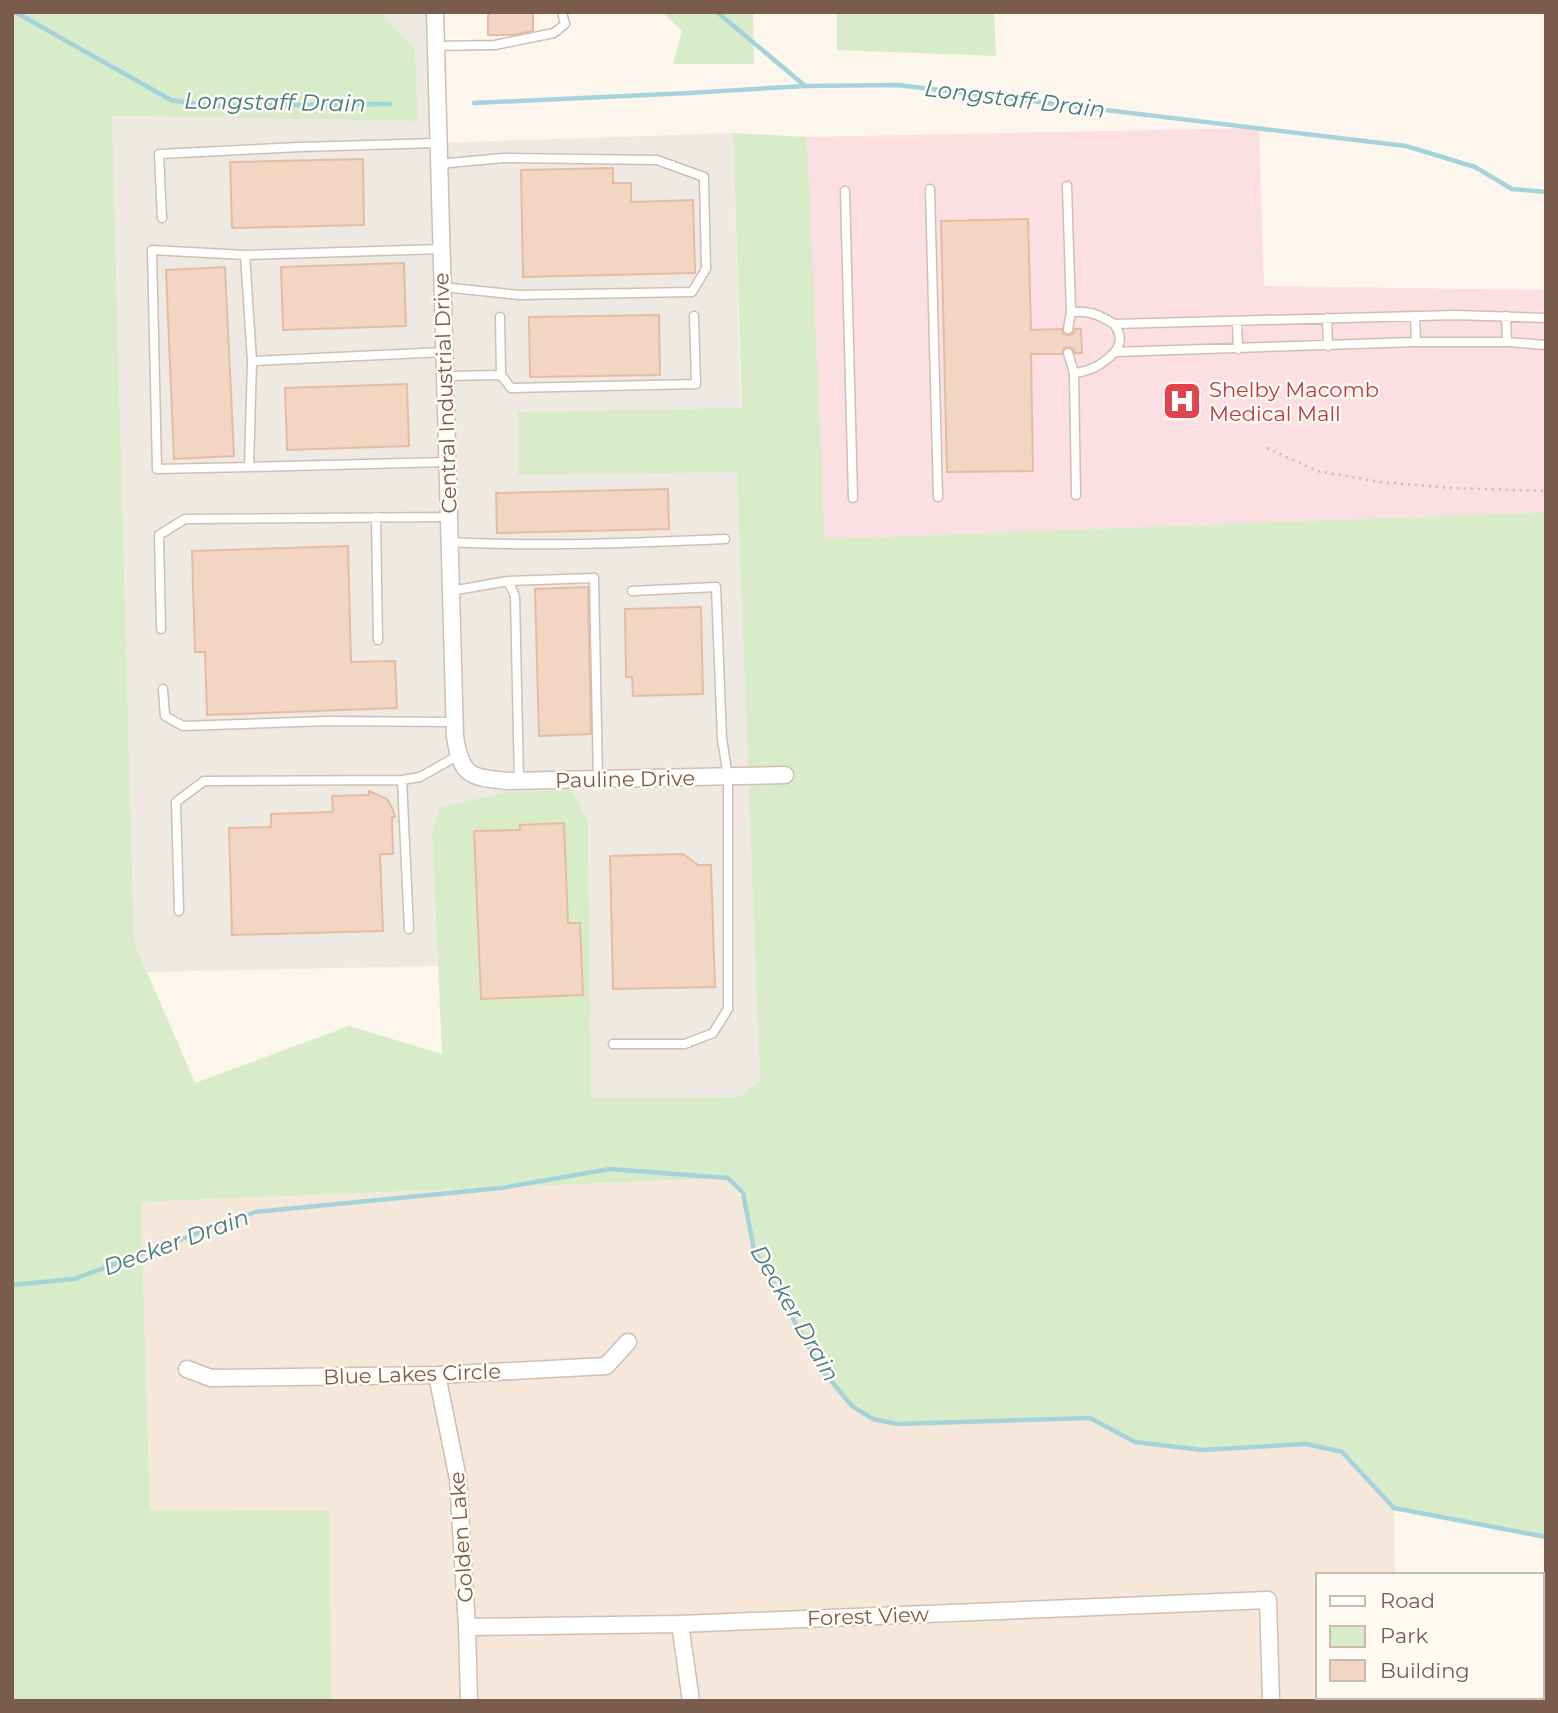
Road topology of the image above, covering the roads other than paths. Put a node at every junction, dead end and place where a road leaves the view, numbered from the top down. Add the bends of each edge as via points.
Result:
1 (435, 12) edge
2 (562, 12) edge
3 (435, 46) junction
4 (438, 143) junction
5 (438, 164) junction
6 (1067, 186) dead end
7 (930, 189) dead end
8 (845, 191) dead end
9 (162, 218) dead end
10 (441, 249) junction
11 (245, 255) junction
12 (442, 287) junction
13 (1071, 312) junction
14 (694, 316) dead end
15 (1415, 316) junction
16 (1506, 316) junction
17 (500, 317) dead end
18 (1327, 318) junction
19 (1546, 318) edge
20 (1237, 321) junction
21 (1115, 324) junction
22 (1068, 329) dead end
23 (1416, 342) junction
24 (1507, 342) junction
25 (1328, 345) junction
26 (1546, 345) edge
27 (1238, 349) junction
28 (444, 352) junction
29 (1115, 352) junction
30 (1068, 354) dead end
31 (252, 361) junction
32 (1074, 373) junction
33 (502, 375) junction
34 (444, 376) junction
35 (447, 462) junction
36 (249, 467) junction
37 (1076, 495) dead end
38 (938, 497) dead end
39 (853, 498) dead end
40 (376, 517) junction
41 (449, 517) junction
42 (724, 539) dead end
43 (449, 542) junction
44 (508, 581) junction
45 (451, 591) junction
46 (632, 591) dead end
47 (161, 629) dead end
48 (378, 640) dead end
49 (163, 689) dead end
50 (455, 722) junction
51 (459, 755) junction
52 (467, 771) joint
53 (785, 775) dead end
54 (729, 777) junction
55 (598, 779) junction
56 (402, 780) junction
57 (519, 780) junction
58 (179, 911) dead end
59 (409, 929) dead end
60 (613, 1044) dead end
61 (628, 1342) dead end
62 (187, 1369) dead end
63 (437, 1375) junction
64 (680, 1624) junction
65 (467, 1627) junction
66 (469, 1701) edge
67 (691, 1701) edge
68 (1271, 1701) edge

1 - 3 street, Central Industrial Drive
2 - 3 lane via 565,24 554,33 495,45
3 - 4 street, Central Industrial Drive
4 - 5 street, Central Industrial Drive
4 - 9 lane via 159,154
5 - 10 street, Central Industrial Drive
5 - 12 lane via 503,158 657,159 704,177 706,270 692,292 519,295
6 - 13 lane
7 - 38 lane
8 - 39 lane
10 - 11 lane
10 - 12 street, Central Industrial Drive
11 - 31 lane
11 - 36 lane via 152,250 157,469
12 - 28 street, Central Industrial Drive
13 - 21 lane via 1097,313
13 - 22 lane
14 - 33 lane via 696,384 511,388
15 - 16 lane
15 - 18 lane
15 - 23 lane
16 - 19 lane
16 - 24 lane
17 - 33 lane
18 - 20 lane
18 - 25 lane
20 - 21 lane
20 - 27 lane
21 - 29 lane via 1120,344
23 - 24 lane
23 - 25 lane
24 - 26 lane
25 - 27 lane
27 - 29 lane
28 - 31 lane
28 - 34 street, Central Industrial Drive
29 - 32 lane via 1097,367
30 - 32 lane
31 - 36 lane
32 - 37 lane
33 - 34 lane
34 - 35 street, Central Industrial Drive
35 - 36 lane
35 - 41 street, Central Industrial Drive
40 - 41 lane
40 - 47 lane via 186,519 159,535
40 - 48 lane
41 - 43 street, Central Industrial Drive
42 - 43 lane via 572,545
43 - 45 street, Central Industrial Drive
44 - 45 lane
44 - 55 lane via 594,578
44 - 57 lane via 514,596
45 - 50 street, Central Industrial Drive
46 - 54 lane via 716,587 722,739
49 - 50 lane via 165,716 183,726
50 - 51 street, Central Industrial Drive
51 - 52 street, Central Industrial Drive
51 - 56 lane via 420,777
52 - 57 street, Pauline Drive via 484,778
53 - 54 street, Pauline Drive
54 - 55 street, Pauline Drive
54 - 60 lane via 728,1009 713,1032 685,1044
55 - 57 street, Pauline Drive
56 - 58 lane via 204,781 176,802
56 - 59 lane
61 - 63 street, Blue Lakes Circle via 606,1366
62 - 63 street, Blue Lakes Circle via 211,1378
63 - 65 street, Golden Lake via 458,1479
64 - 65 street, Forest View
64 - 67 street
64 - 68 street, Forest View via 1268,1600
65 - 66 street, Golden Lake

